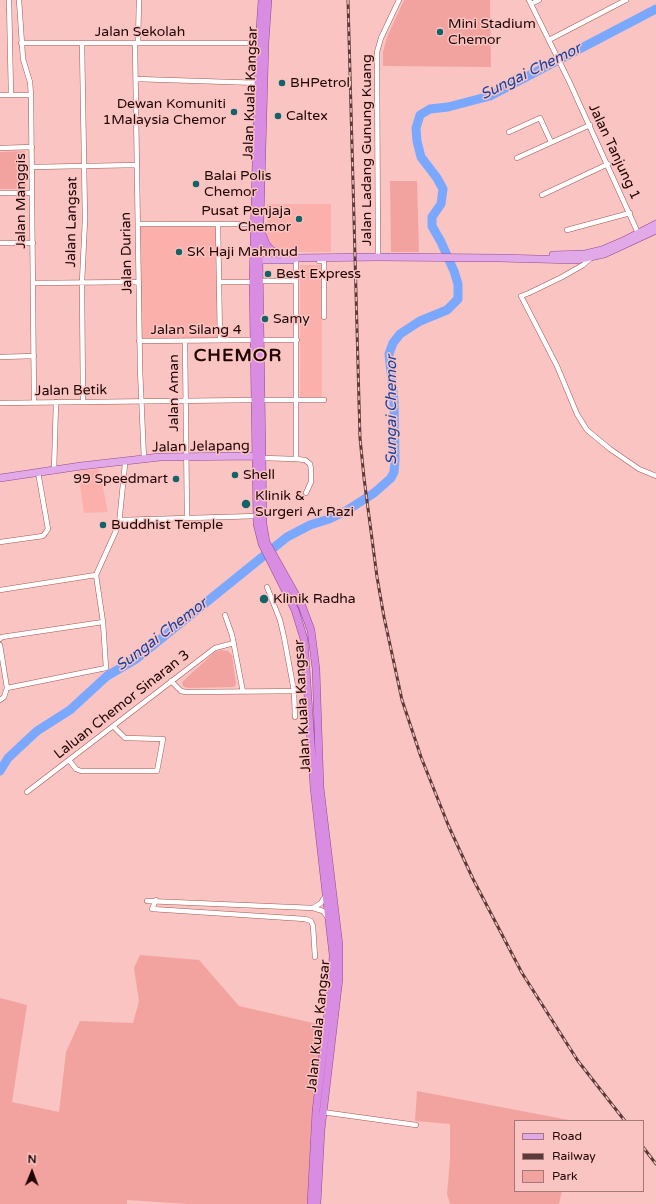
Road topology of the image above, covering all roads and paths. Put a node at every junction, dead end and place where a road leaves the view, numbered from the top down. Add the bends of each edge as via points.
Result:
1 (9, 0) edge
2 (19, 0) edge
3 (139, 0) edge
4 (259, 0) edge
5 (262, 0) edge
6 (268, 0) edge
7 (399, 0) edge
8 (539, 0) edge
9 (626, 0) edge
10 (530, 2) edge
11 (262, 10) junction
12 (549, 40) junction
13 (82, 43) junction
14 (137, 43) junction
15 (262, 43) junction
16 (21, 44) junction
17 (136, 79) junction
18 (261, 83) junction
19 (0, 95) edge
20 (11, 95) junction
21 (31, 95) junction
22 (590, 125) junction
23 (509, 132) dead end
24 (551, 142) junction
25 (32, 147) junction
26 (0, 148) edge
27 (517, 158) dead end
28 (608, 164) junction
29 (137, 165) junction
30 (84, 166) junction
31 (32, 167) junction
32 (0, 193) edge
33 (32, 193) junction
34 (542, 195) dead end
35 (630, 213) junction
36 (138, 224) junction
37 (218, 224) junction
38 (656, 224) edge
39 (258, 225) junction
40 (567, 230) dead end
41 (656, 230) edge
42 (638, 233) junction
43 (0, 243) edge
44 (32, 243) junction
45 (629, 243) junction
46 (279, 256) junction
47 (378, 257) junction
48 (256, 258) junction
49 (499, 258) junction
50 (591, 258) junction
51 (296, 260) junction
52 (256, 281) junction
53 (296, 281) junction
54 (138, 282) junction
55 (220, 282) junction
56 (33, 283) junction
57 (82, 283) junction
58 (324, 317) dead end
59 (185, 340) junction
60 (220, 340) junction
61 (257, 340) junction
62 (296, 340) junction
63 (139, 341) junction
64 (34, 356) junction
65 (0, 357) edge
66 (185, 400) junction
67 (258, 400) junction
68 (297, 400) junction
69 (324, 400) dead end
70 (142, 401) junction
71 (34, 402) junction
72 (56, 402) junction
73 (83, 402) junction
74 (0, 403) edge
75 (186, 458) junction
76 (257, 458) junction
77 (296, 459) junction
78 (144, 460) junction
79 (125, 464) junction
80 (54, 471) junction
81 (38, 474) junction
82 (656, 476) edge
83 (0, 480) edge
84 (306, 493) dead end
85 (259, 516) junction
86 (187, 517) junction
87 (120, 520) junction
88 (0, 542) edge
89 (273, 562) junction
90 (96, 575) junction
91 (267, 587) dead end
92 (0, 590) edge
93 (225, 615) dead end
94 (103, 622) junction
95 (312, 637) junction
96 (0, 639) edge
97 (234, 643) junction
98 (0, 645) edge
99 (0, 650) edge
100 (171, 681) junction
101 (7, 688) junction
102 (294, 691) junction
103 (307, 691) junction
104 (243, 692) junction
105 (0, 700) edge
106 (317, 714) junction
107 (295, 717) dead end
108 (114, 726) junction
109 (69, 760) junction
110 (27, 792) dead end
111 (326, 895) junction
112 (147, 900) dead end
113 (156, 900) junction
114 (283, 906) junction
115 (313, 908) junction
116 (284, 917) junction
117 (329, 919) junction
118 (315, 957) dead end
119 (319, 1111) junction
120 (416, 1125) dead end
121 (311, 1204) edge
122 (318, 1204) edge

1 - 20 street
2 - 16 street, Jalan Manggis
3 - 14 street, Jalan Durian
4 - 11 street
5 - 11 highway, Jalan Kuala Kangsar
6 - 15 highway, Jalan Kuala Kangsar
7 - 47 street, Jalan Ladang Gunung Kuang via 377,52
8 - 10 street
9 - 12 street
10 - 12 street, Jalan Tanjung 1
11 - 15 highway, Jalan Kuala Kangsar
12 - 22 street, Jalan Tanjung 1
13 - 14 street, Jalan Sekolah
13 - 16 street, Jalan Sekolah
13 - 30 street, Jalan Langsat
14 - 15 street, Jalan Sekolah
14 - 17 street, Jalan Durian
15 - 18 highway, Jalan Kuala Kangsar
16 - 21 street, Jalan Manggis
17 - 18 street
17 - 29 street, Jalan Durian
18 - 39 highway, Jalan Kuala Kangsar
19 - 20 street
20 - 21 street
21 - 25 street, Jalan Manggis
22 - 24 street
22 - 28 street, Jalan Tanjung 1
23 - 24 street via 540,118
24 - 27 street
25 - 26 street
25 - 31 street, Jalan Manggis
28 - 34 street
28 - 35 street, Jalan Tanjung 1
29 - 30 street
29 - 36 street, Jalan Durian
30 - 31 street
30 - 57 street, Jalan Langsat
31 - 33 street, Jalan Manggis
32 - 33 street
33 - 44 street, Jalan Manggis
35 - 40 street
35 - 42 street, Jalan Tanjung 1
36 - 37 street
36 - 54 street, Jalan Durian
37 - 39 street
37 - 55 street
38 - 42 main road
39 - 46 highway via 266,244
39 - 48 highway, Jalan Kuala Kangsar
41 - 42 main road
41 - 45 main road
42 - 45 main road
42 - 49 main road via 611,247 594,252
43 - 44 street
44 - 56 street, Jalan Manggis
45 - 50 main road
46 - 48 main road
46 - 51 main road via 290,255
47 - 49 main road
47 - 51 main road
48 - 51 main road
48 - 52 highway, Jalan Kuala Kangsar
49 - 50 main road
50 - 82 street via 562,277 521,296 587,430 639,469
51 - 53 street
51 - 58 street via 324,261
52 - 53 street
52 - 55 street
52 - 61 highway, Jalan Kuala Kangsar
53 - 62 street
54 - 57 street
54 - 63 street, Jalan Durian
55 - 60 street
56 - 57 street
56 - 64 street, Jalan Manggis
57 - 73 street, Jalan Langsat
59 - 60 street, Jalan Silang 4
59 - 63 street, Jalan Silang 4
59 - 66 street, Jalan Aman
60 - 61 street, Jalan Silang 4
61 - 62 street, Jalan Silang 4
61 - 67 highway, Jalan Kuala Kangsar
62 - 68 street
63 - 70 street, Jalan Durian
64 - 65 street
64 - 71 street, Jalan Manggis
66 - 67 street, Jalan Betik
66 - 70 street, Jalan Betik
66 - 75 street, Jalan Aman
67 - 68 street, Jalan Betik
67 - 76 highway, Jalan Kuala Kangsar
68 - 69 street, Jalan Betik
68 - 77 street
70 - 73 street, Jalan Betik
70 - 78 street, Jalan Durian
71 - 72 street, Jalan Betik
71 - 74 street, Jalan Betik
72 - 73 street, Jalan Betik
72 - 80 street
75 - 76 main road, Jalan Jelapang
75 - 78 main road, Jalan Jelapang
75 - 86 street, Jalan Aman
76 - 77 street
76 - 85 highway, Jalan Kuala Kangsar
77 - 84 street via 305,460 312,469 311,482
78 - 79 main road, Jalan Jelapang
78 - 80 main road, Jalan Jelapang
79 - 80 main road, Jalan Jelapang
79 - 87 street
80 - 81 main road, Jalan Jelapang
81 - 83 main road, Jalan Jelapang
81 - 88 street via 48,529 43,536
85 - 86 street
85 - 89 highway, Jalan Kuala Kangsar via 264,543
86 - 87 street
87 - 90 street
89 - 95 highway, Jalan Kuala Kangsar via 302,606
89 - 103 highway, Jalan Kuala Kangsar via 304,639
90 - 92 street
90 - 94 street
91 - 102 street via 280,620
93 - 97 street
94 - 96 street
94 - 101 street via 106,668
95 - 103 highway via 312,682
95 - 106 highway, Jalan Kuala Kangsar
97 - 100 street, Laluan Chemor Sinaran 3 via 215,648
97 - 104 street
98 - 99 street
99 - 101 street
100 - 104 street via 183,692
100 - 108 street, Laluan Chemor Sinaran 3
101 - 105 street
102 - 103 street
102 - 104 street
102 - 107 street
103 - 106 highway via 313,698
103 - 111 highway, Jalan Kuala Kangsar via 314,788
106 - 119 highway, Jalan Kuala Kangsar via 320,786 339,956 338,985
108 - 109 street, Laluan Chemor Sinaran 3
108 - 109 street via 125,738 163,739 157,771 81,771 76,770
109 - 110 street, Laluan Chemor Sinaran 3
111 - 115 street via 321,903
111 - 117 highway, Jalan Kuala Kangsar
112 - 113 street
113 - 114 street
113 - 116 street via 152,909
114 - 115 street
114 - 116 street
115 - 117 street via 323,911
116 - 118 street via 311,921
117 - 119 highway, Jalan Kuala Kangsar via 333,951 332,979
119 - 120 street
119 - 121 highway, Jalan Kuala Kangsar
119 - 122 highway, Jalan Kuala Kangsar

